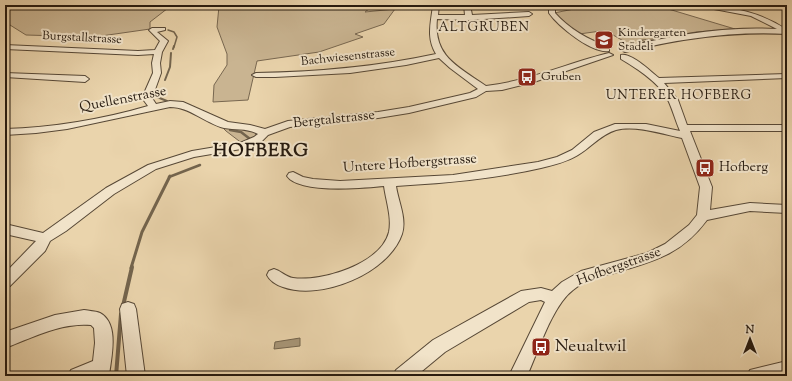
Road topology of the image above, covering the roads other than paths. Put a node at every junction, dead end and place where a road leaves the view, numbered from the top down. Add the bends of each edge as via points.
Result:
1 (436, 5) edge
2 (467, 5) edge
3 (552, 5) edge
4 (696, 5) edge
5 (529, 14) dead end
6 (435, 17) junction
7 (469, 18) junction
8 (163, 29) dead end
9 (786, 32) edge
10 (5, 47) edge
11 (616, 51) junction
12 (158, 52) junction
13 (441, 55) junction
14 (256, 74) dead end
15 (5, 75) edge
16 (787, 76) edge
17 (85, 79) dead end
18 (657, 80) junction
19 (484, 89) junction
20 (153, 106) junction
21 (787, 128) edge
22 (5, 132) edge
23 (686, 132) junction
24 (264, 133) junction
25 (293, 176) dead end
26 (390, 182) junction
27 (787, 209) edge
28 (703, 216) junction
29 (5, 229) edge
30 (45, 238) junction
31 (274, 275) dead end
32 (5, 282) edge
33 (555, 299) junction
34 (128, 309) dead end
35 (5, 340) edge
36 (787, 370) edge
37 (100, 371) edge
38 (77, 376) edge
39 (136, 376) edge
40 (402, 376) edge
41 (518, 376) edge
42 (756, 376) edge

1 - 6 street
2 - 7 street
3 - 11 street via 552,13 559,22 588,41
4 - 9 street via 751,15
5 - 7 street
6 - 7 street
6 - 13 street via 433,37
8 - 12 street via 152,30 164,40
9 - 11 street, Bergtalstrasse via 747,30 705,33
10 - 12 street, Burgstallstrasse
11 - 18 street
11 - 19 street, Bergtalstrasse via 531,80
12 - 20 street via 157,73 147,98
13 - 14 street, Bachwiesenstrasse via 356,70 288,75
13 - 19 street
15 - 17 street
16 - 18 street
18 - 23 street via 674,100
19 - 24 street, Bergtalstrasse via 473,95 409,110 296,122
20 - 22 street, Quellenstrasse via 130,113 45,129
20 - 24 street, Quellenstrasse via 183,106 222,123 255,128
21 - 23 street, Untere Hofbergstrasse
23 - 26 street, Untere Hofbergstrasse via 646,127 616,127 598,134 576,152 539,165 453,179
23 - 28 street via 706,187
24 - 30 street, Bergtalstrasse via 243,146 192,154 152,167 110,191
25 - 26 street, Untere Hofbergstrasse via 298,180 313,183 340,185
26 - 31 street via 396,230 389,246 376,259 339,279 319,284 294,284
27 - 28 street via 750,207
28 - 33 street, Hofbergstrasse via 694,228 670,248 651,257 586,275 567,286
29 - 30 street
30 - 32 street, Bergtalstrasse via 40,247
33 - 40 street via 541,294 526,296 439,346
33 - 41 street, Hofbergstrasse
34 - 39 street
35 - 37 street via 54,323 91,316 98,320 103,331
36 - 42 street
37 - 38 street

